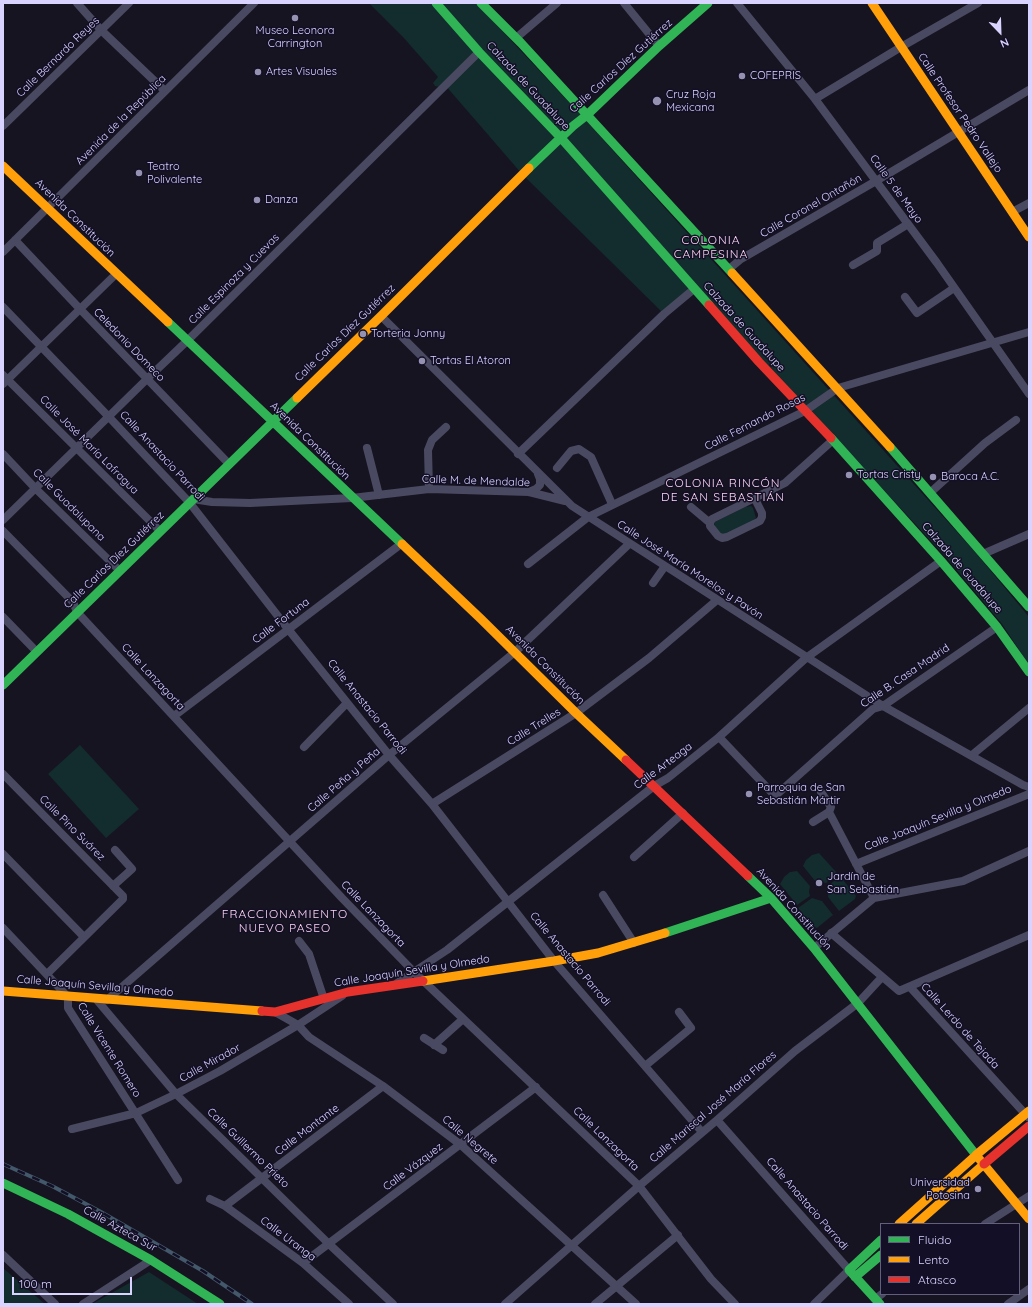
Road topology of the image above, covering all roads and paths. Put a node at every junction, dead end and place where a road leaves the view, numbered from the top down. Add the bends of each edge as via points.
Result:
1 (77, 3) edge
2 (129, 3) edge
3 (254, 3) edge
4 (436, 3) edge
5 (481, 3) edge
6 (557, 3) edge
7 (624, 3) edge
8 (708, 3) edge
9 (738, 3) edge
10 (872, 3) edge
11 (978, 3) edge
12 (101, 30) junction
13 (516, 38) junction
14 (659, 46) junction
15 (901, 47) junction
16 (479, 52) junction
17 (1029, 90) edge
18 (165, 91) junction
19 (815, 99) junction
20 (587, 115) junction
21 (3, 126) edge
22 (959, 131) junction
23 (561, 138) junction
24 (3, 166) edge
25 (876, 181) junction
26 (1029, 203) edge
27 (48, 208) junction
28 (1012, 212) junction
29 (908, 224) junction
30 (1029, 237) edge
31 (15, 240) junction
32 (3, 252) edge
33 (853, 265) dead end
34 (729, 269) junction
35 (116, 274) junction
36 (954, 288) junction
37 (694, 289) junction
38 (905, 297) dead end
39 (3, 307) edge
40 (80, 309) junction
41 (381, 316) junction
42 (1029, 332) edge
43 (188, 340) junction
44 (992, 342) junction
45 (41, 347) junction
46 (147, 379) junction
47 (4, 380) edge
48 (838, 388) junction
49 (1029, 394) edge
50 (805, 411) junction
51 (108, 416) junction
52 (1016, 420) dead end
53 (272, 421) junction
54 (446, 427) dead end
55 (831, 442) junction
56 (76, 448) junction
57 (367, 448) dead end
58 (3, 454) edge
59 (518, 454) junction
60 (229, 464) junction
61 (557, 468) dead end
62 (536, 471) junction
63 (35, 488) junction
64 (429, 489) junction
65 (529, 492) junction
66 (931, 492) junction
67 (379, 494) junction
68 (352, 498) junction
69 (755, 499) junction
70 (191, 501) junction
71 (565, 501) junction
72 (612, 504) junction
73 (691, 507) dead end
74 (588, 517) junction
75 (3, 520) edge
76 (710, 523) junction
77 (3, 531) edge
78 (160, 531) junction
79 (1029, 534) edge
80 (401, 544) junction
81 (629, 544) junction
82 (983, 554) junction
83 (941, 561) junction
84 (528, 564) dead end
85 (665, 566) junction
86 (120, 571) junction
87 (653, 583) dead end
88 (717, 600) junction
89 (1029, 607) edge
90 (77, 612) junction
91 (3, 617) edge
92 (997, 627) junction
93 (288, 629) junction
94 (37, 652) junction
95 (515, 652) junction
96 (806, 658) junction
97 (1029, 672) edge
98 (3, 685) edge
99 (347, 703) junction
100 (883, 706) junction
101 (1029, 708) edge
102 (576, 713) junction
103 (174, 716) junction
104 (719, 736) junction
105 (304, 747) dead end
106 (389, 755) junction
107 (972, 755) junction
108 (3, 774) edge
109 (654, 786) junction
110 (1029, 787) edge
111 (821, 792) dead end
112 (1029, 794) edge
113 (432, 804) junction
114 (829, 812) junction
115 (683, 813) junction
116 (813, 822) dead end
117 (290, 842) junction
118 (115, 850) dead end
119 (1029, 850) edge
120 (3, 854) edge
121 (634, 857) dead end
122 (856, 864) junction
123 (113, 886) junction
124 (603, 895) dead end
125 (771, 898) junction
126 (874, 898) junction
127 (508, 902) junction
128 (3, 928) edge
129 (832, 933) junction
130 (1029, 935) edge
131 (84, 937) junction
132 (299, 940) dead end
133 (634, 943) junction
134 (814, 948) junction
135 (554, 961) junction
136 (414, 972) junction
137 (47, 974) junction
138 (882, 977) junction
139 (425, 981) junction
140 (394, 985) junction
141 (910, 987) junction
142 (3, 990) edge
143 (348, 992) junction
144 (68, 997) junction
145 (96, 999) junction
146 (324, 999) junction
147 (106, 1000) junction
148 (858, 1003) junction
149 (275, 1012) junction
150 (679, 1012) dead end
151 (463, 1019) junction
152 (298, 1025) junction
153 (424, 1038) dead end
154 (434, 1045) junction
155 (442, 1050) dead end
156 (645, 1066) junction
157 (384, 1086) junction
158 (536, 1087) junction
159 (176, 1094) junction
160 (136, 1113) junction
161 (1028, 1114) edge
162 (717, 1120) junction
163 (1029, 1126) edge
164 (72, 1130) dead end
165 (702, 1132) junction
166 (461, 1145) junction
167 (976, 1155) junction
168 (984, 1164) junction
169 (262, 1177) junction
170 (178, 1180) dead end
171 (3, 1184) edge
172 (639, 1186) junction
173 (1029, 1196) edge
174 (210, 1199) dead end
175 (1016, 1203) junction
176 (225, 1206) junction
177 (1029, 1218) edge
178 (899, 1223) edge
179 (917, 1223) edge
180 (986, 1223) edge
181 (678, 1235) junction
182 (880, 1241) edge
183 (329, 1244) junction
184 (573, 1246) junction
185 (3, 1255) edge
186 (880, 1256) edge
187 (151, 1260) junction
188 (303, 1263) junction
189 (849, 1270) junction
190 (855, 1277) junction
191 (617, 1287) junction
192 (1029, 1290) edge
193 (879, 1299) edge
194 (55, 1304) edge
195 (83, 1304) edge
196 (220, 1304) edge
197 (349, 1304) edge
198 (393, 1304) edge
199 (506, 1304) edge
200 (595, 1304) edge
201 (636, 1304) edge
202 (735, 1304) edge
203 (814, 1304) edge
204 (1008, 1304) edge

1 - 12 street
2 - 12 street, Calle Bernardo Reyes
3 - 18 street, Avenida de la República
4 - 16 main road, Calzada de Guadalupe
5 - 13 main road
6 - 13 street
7 - 14 street
8 - 14 main road, Calle Carlos Díez Gutiérrez
9 - 19 street, Calle 5 de Mayo
10 - 15 main road, Calle Profesor Pedro Vallejo
11 - 15 street
12 - 18 street
12 - 21 street, Calle Bernardo Reyes
13 - 20 main road
14 - 20 main road, Calle Carlos Díez Gutiérrez
15 - 19 street
15 - 22 main road, Calle Profesor Pedro Vallejo
16 - 23 main road, Calzada de Guadalupe
16 - 43 street, Calle Espinoza y Cuevas
17 - 22 street, Calle Coronel Ontañón
18 - 27 street, Avenida de la República
19 - 25 street, Calle 5 de Mayo
20 - 23 main road, Calle Carlos Díez Gutiérrez
20 - 34 main road
22 - 25 street, Calle Coronel Ontañón
22 - 28 main road, Calle Profesor Pedro Vallejo
23 - 37 main road, Calzada de Guadalupe
23 - 41 main road, Calle Carlos Díez Gutiérrez
24 - 27 main road, Avenida Constitución
25 - 29 street, Calle 5 de Mayo
25 - 34 street, Calle Coronel Ontañón via 741,259
26 - 28 street
27 - 31 street, Avenida de la República
27 - 35 main road, Avenida Constitución
28 - 30 main road, Calle Profesor Pedro Vallejo
29 - 33 street via 877,243 878,251
29 - 36 street, Calle 5 de Mayo
31 - 32 street, Avenida de la República
31 - 40 street, Celedonio Domeco
34 - 48 main road
35 - 40 street
35 - 43 main road, Avenida Constitución
36 - 38 street via 917,313
36 - 44 street, Calle 5 de Mayo
37 - 50 main road, Calzada de Guadalupe
37 - 59 street via 664,314
39 - 45 street, Calle Anastacio Parrodi
40 - 45 street
40 - 46 street, Celedonio Domeco
41 - 53 main road, Calle Carlos Díez Gutiérrez
41 - 59 street, Calle José María Morelos y Pavón
42 - 44 street, Calle Fernando Rosas
43 - 46 street, Calle Espinoza y Cuevas
43 - 53 main road, Avenida Constitución
44 - 48 street, Calle Fernando Rosas
44 - 49 street, Calle 5 de Mayo
45 - 47 street
45 - 51 street, Calle Anastacio Parrodi
46 - 51 street, Calle Espinoza y Cuevas
46 - 60 street, Celedonio Domeco
47 - 56 street, Calle José María Lafragua
48 - 50 street, Calle Fernando Rosas
48 - 66 main road
50 - 55 main road, Calzada de Guadalupe
50 - 72 street, Calle Fernando Rosas
51 - 56 street, Calle Espinoza y Cuevas
51 - 70 street, Calle Anastacio Parrodi
52 - 66 street via 985,443
53 - 60 main road, Calle Carlos Díez Gutiérrez
53 - 68 main road, Avenida Constitución
54 - 64 street via 432,440 428,450
55 - 69 street via 785,483
55 - 83 main road, Calzada de Guadalupe
56 - 63 street, Calle Espinoza y Cuevas
56 - 78 street, Calle José María Lafragua
57 - 67 street
58 - 63 street, Calle Guadalupana
59 - 62 street, Calle José María Morelos y Pavón
60 - 70 main road, Calle Carlos Díez Gutiérrez
61 - 72 street via 571,451 579,448 591,457
62 - 65 street via 540,485
62 - 71 street, Calle José María Morelos y Pavón
63 - 75 street, Calle Espinoza y Cuevas
63 - 86 street, Calle Guadalupana
64 - 65 street, Calle M. de Mendalde
64 - 67 street, Calle M. de Mendalde
65 - 71 street, Calle M. de Mendalde
66 - 82 main road
67 - 68 street, Calle M. de Mendalde
68 - 70 street, Calle M. de Mendalde via 250,503
68 - 80 main road, Avenida Constitución
69 - 76 street via 712,519
69 - 76 street via 762,513 760,521 722,538
70 - 78 main road, Calle Carlos Díez Gutiérrez
70 - 93 street, Calle Anastacio Parrodi
71 - 74 street, Calle José María Morelos y Pavón
72 - 74 street, Calle Fernando Rosas
73 - 76 street
74 - 81 street, Calle José María Morelos y Pavón
74 - 84 street, Calle Fernando Rosas
77 - 90 street, Calle Lanzagorta via 73,602
78 - 86 main road, Calle Carlos Díez Gutiérrez
79 - 82 street
80 - 93 street, Calle Fortuna
80 - 95 main road, Avenida Constitución
81 - 85 street, Calle José María Morelos y Pavón
81 - 95 street, Calle Peña y Peña
82 - 89 main road
83 - 92 main road, Calzada de Guadalupe
83 - 96 street, Calle Arteaga
85 - 87 street
85 - 88 street, Calle José María Morelos y Pavón
86 - 90 main road, Calle Carlos Díez Gutiérrez
88 - 96 street, Calle José María Morelos y Pavón
88 - 102 street, Calle Trelles via 649,658
90 - 94 main road, Calle Carlos Díez Gutiérrez
90 - 103 street, Calle Lanzagorta
91 - 94 street
92 - 97 main road, Calzada de Guadalupe
92 - 100 street, Calle B. Casa Madrid
93 - 99 street, Calle Anastacio Parrodi
93 - 103 street, Calle Fortuna
94 - 98 main road, Calle Carlos Díez Gutiérrez
95 - 102 main road, Avenida Constitución
95 - 106 street, Calle Peña y Peña
96 - 100 street, Calle José María Morelos y Pavón
96 - 104 street, Calle Arteaga
99 - 105 street
99 - 106 street, Calle Anastacio Parrodi
100 - 104 street, Calle B. Casa Madrid via 873,709 775,796
100 - 107 street, Calle José María Morelos y Pavón
101 - 107 street
102 - 109 main road, Avenida Constitución
102 - 113 street, Calle Trelles
103 - 117 street, Calle Lanzagorta
104 - 109 street, Calle Arteaga via 668,778
106 - 113 street, Calle Anastacio Parrodi
106 - 117 street, Calle Peña y Peña
107 - 110 street, Calle José María Morelos y Pavón
108 - 123 street, Calle Pino Suárez
109 - 115 main road, Avenida Constitución
109 - 127 street, Calle Arteaga
111 - 114 street via 831,807
112 - 122 street, Calle Joaquín Sevilla y Olmedo
113 - 127 street, Calle Anastacio Parrodi
114 - 116 street
114 - 122 street
115 - 121 street
115 - 125 main road, Avenida Constitución
117 - 136 street, Calle Lanzagorta
117 - 147 street, Calle Peña y Peña
118 - 123 street via 132,869
119 - 126 street via 963,881
120 - 131 street
122 - 126 street
123 - 131 street, Calle Pino Suárez via 123,899
124 - 133 street
125 - 133 main road, Calle Joaquín Sevilla y Olmedo
125 - 134 main road, Avenida Constitución
126 - 129 street
127 - 135 street, Calle Anastacio Parrodi
127 - 136 street, Calle Arteaga via 448,950
128 - 137 street
129 - 134 street
129 - 138 street, Calle Lerdo de Tejada
130 - 141 street
131 - 137 street
132 - 146 street via 309,954
133 - 135 main road, Calle Joaquín Sevilla y Olmedo
134 - 148 main road, Avenida Constitución
135 - 139 main road, Calle Joaquín Sevilla y Olmedo
135 - 156 street, Calle Anastacio Parrodi
136 - 139 street, Calle Lanzagorta
136 - 140 street, Calle Arteaga
137 - 144 street
138 - 141 street, Calle Lerdo de Tejada via 900,991
138 - 148 street, Calle Mariscal José María Flores
139 - 140 main road, Calle Joaquín Sevilla y Olmedo
139 - 151 street, Calle Lanzagorta
140 - 143 main road, Calle Joaquín Sevilla y Olmedo
141 - 161 street, Calle Lerdo de Tejada
142 - 144 main road, Calle Joaquín Sevilla y Olmedo
143 - 146 main road, Calle Joaquín Sevilla y Olmedo
143 - 152 street, Calle Mirador
144 - 145 main road, Calle Joaquín Sevilla y Olmedo
144 - 160 street, Calle Vicente Romero via 68,1008
145 - 147 main road, Calle Joaquín Sevilla y Olmedo
145 - 159 street, Calle Guillermo Prieto
146 - 149 main road, Calle Joaquín Sevilla y Olmedo
147 - 149 main road, Calle Joaquín Sevilla y Olmedo
148 - 162 street, Calle Mariscal José María Flores via 795,1052
148 - 167 main road, Avenida Constitución
149 - 152 street, Calle Negrete
150 - 156 street via 691,1028
151 - 154 street
151 - 158 street, Calle Lanzagorta
152 - 157 street, Calle Negrete via 309,1037
152 - 159 street, Calle Mirador
153 - 154 street
154 - 155 street
156 - 165 street, Calle Anastacio Parrodi
157 - 166 street, Calle Negrete
157 - 169 street, Calle Montante
158 - 166 street, Calle Vázquez
158 - 172 street, Calle Lanzagorta
159 - 160 street, Calle Mirador
159 - 169 street, Calle Guillermo Prieto
160 - 164 street, Calle Mirador
160 - 170 street
161 - 167 main road
162 - 165 street, Calle Mariscal José María Flores
162 - 189 street, Calle Anastacio Parrodi
163 - 168 main road
165 - 172 street, Calle Mariscal José María Flores
166 - 183 street, Calle Vázquez
166 - 184 street, Calle Negrete
167 - 168 main road, Avenida Constitución
167 - 178 main road
168 - 175 main road, Avenida Constitución
168 - 179 main road
169 - 176 street, Calle Montante
169 - 183 street, Calle Guillermo Prieto
171 - 187 main road, Calle Azteca Sur via 68,1214
172 - 181 street, Calle Lanzagorta
172 - 184 street, Calle Mariscal José María Flores
173 - 175 street
174 - 176 street, Calle Uranga
175 - 177 main road, Avenida Constitución
175 - 180 street
176 - 188 street, Calle Uranga
181 - 191 street
181 - 202 street, Calle Lanzagorta
182 - 189 main road
183 - 188 street, Calle Vázquez
183 - 198 street, Calle Guillermo Prieto
184 - 191 street, Calle Negrete
184 - 199 street, Calle Mariscal José María Flores
185 - 194 street
186 - 190 main road
187 - 195 street
187 - 196 main road, Calle Azteca Sur
188 - 197 street, Calle Uranga
189 - 190 main road, Calle Anastacio Parrodi
189 - 203 street
190 - 193 main road, Calle Anastacio Parrodi
191 - 200 street
191 - 201 street, Calle Negrete
192 - 204 street

